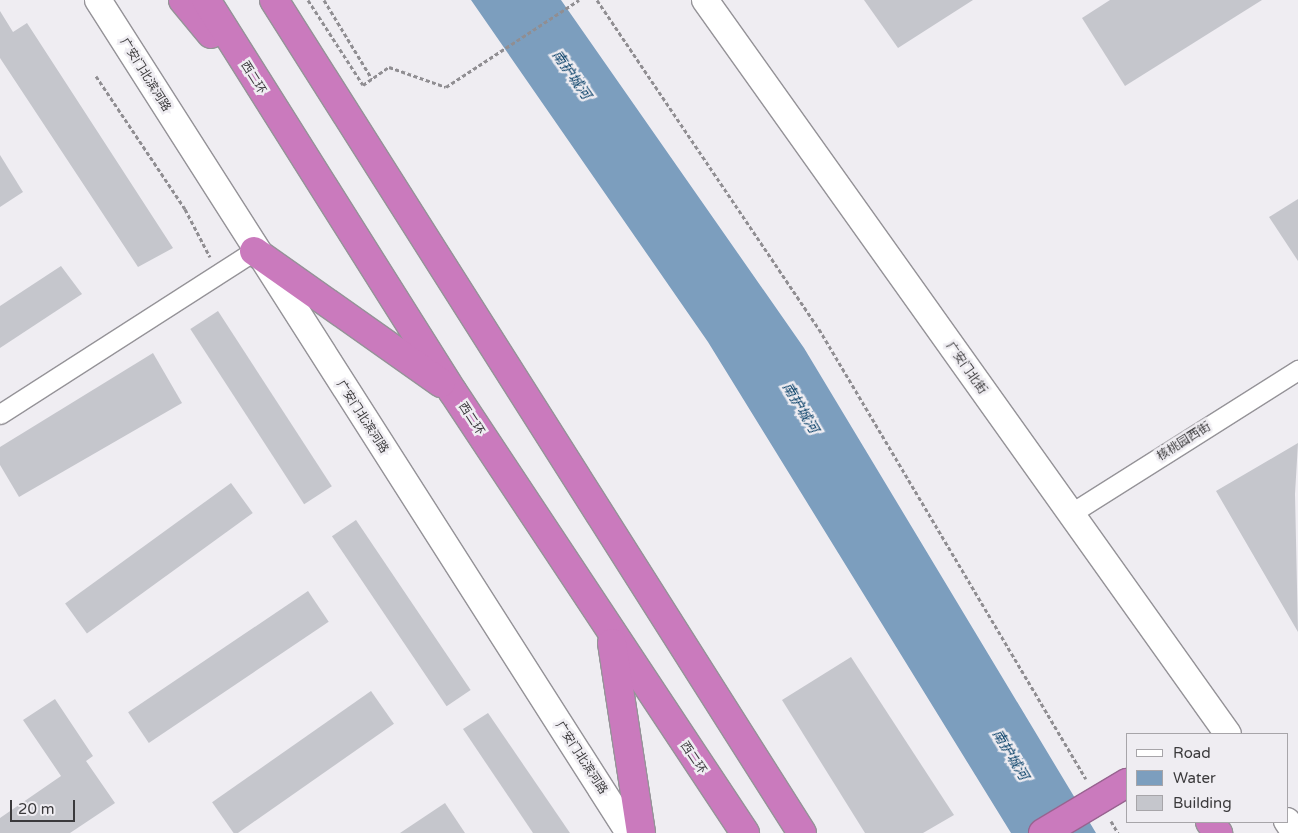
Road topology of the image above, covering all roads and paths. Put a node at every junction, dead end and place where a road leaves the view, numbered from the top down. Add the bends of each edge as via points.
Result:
1 (98, 0) edge
2 (183, 0) edge
3 (206, 0) edge
4 (274, 0) edge
5 (290, 0) edge
6 (308, 0) edge
7 (324, 0) edge
8 (580, 0) edge
9 (597, 0) edge
10 (705, 0) edge
11 (96, 76) dead end
12 (372, 79) junction
13 (329, 83) junction
14 (279, 120) junction
15 (254, 250) junction
16 (210, 258) dead end
17 (1298, 370) edge
18 (453, 392) junction
19 (0, 414) edge
20 (1070, 514) junction
21 (611, 636) junction
22 (1227, 733) edge
23 (769, 782) junction
24 (1088, 783) dead end
25 (1126, 784) edge
26 (1117, 811) edge
27 (628, 833) edge
28 (641, 833) edge
29 (745, 833) edge
30 (802, 833) edge
31 (813, 833) edge
32 (1043, 833) edge
33 (1078, 833) edge
34 (1118, 833) edge

1 - 15 street, 广安门北滨河路
2 - 14 highway
3 - 14 highway, 西二环
4 - 13 highway
5 - 13 highway
6 - 12 path via 363,84
7 - 12 path
8 - 12 path via 446,87 389,67
9 - 24 path via 819,329
10 - 20 street, 广安门北街
11 - 16 path via 185,209
13 - 23 highway
14 - 18 highway, 西二环
15 - 18 highway
15 - 19 street
15 - 27 street, 广安门北滨河路
17 - 20 street, 核桃园西街
18 - 21 highway, 西二环
20 - 22 street, 广安门北街
21 - 28 highway
21 - 29 highway, 西二环
23 - 30 highway
23 - 31 highway
25 - 32 highway, bridge
26 - 33 highway
26 - 34 path

